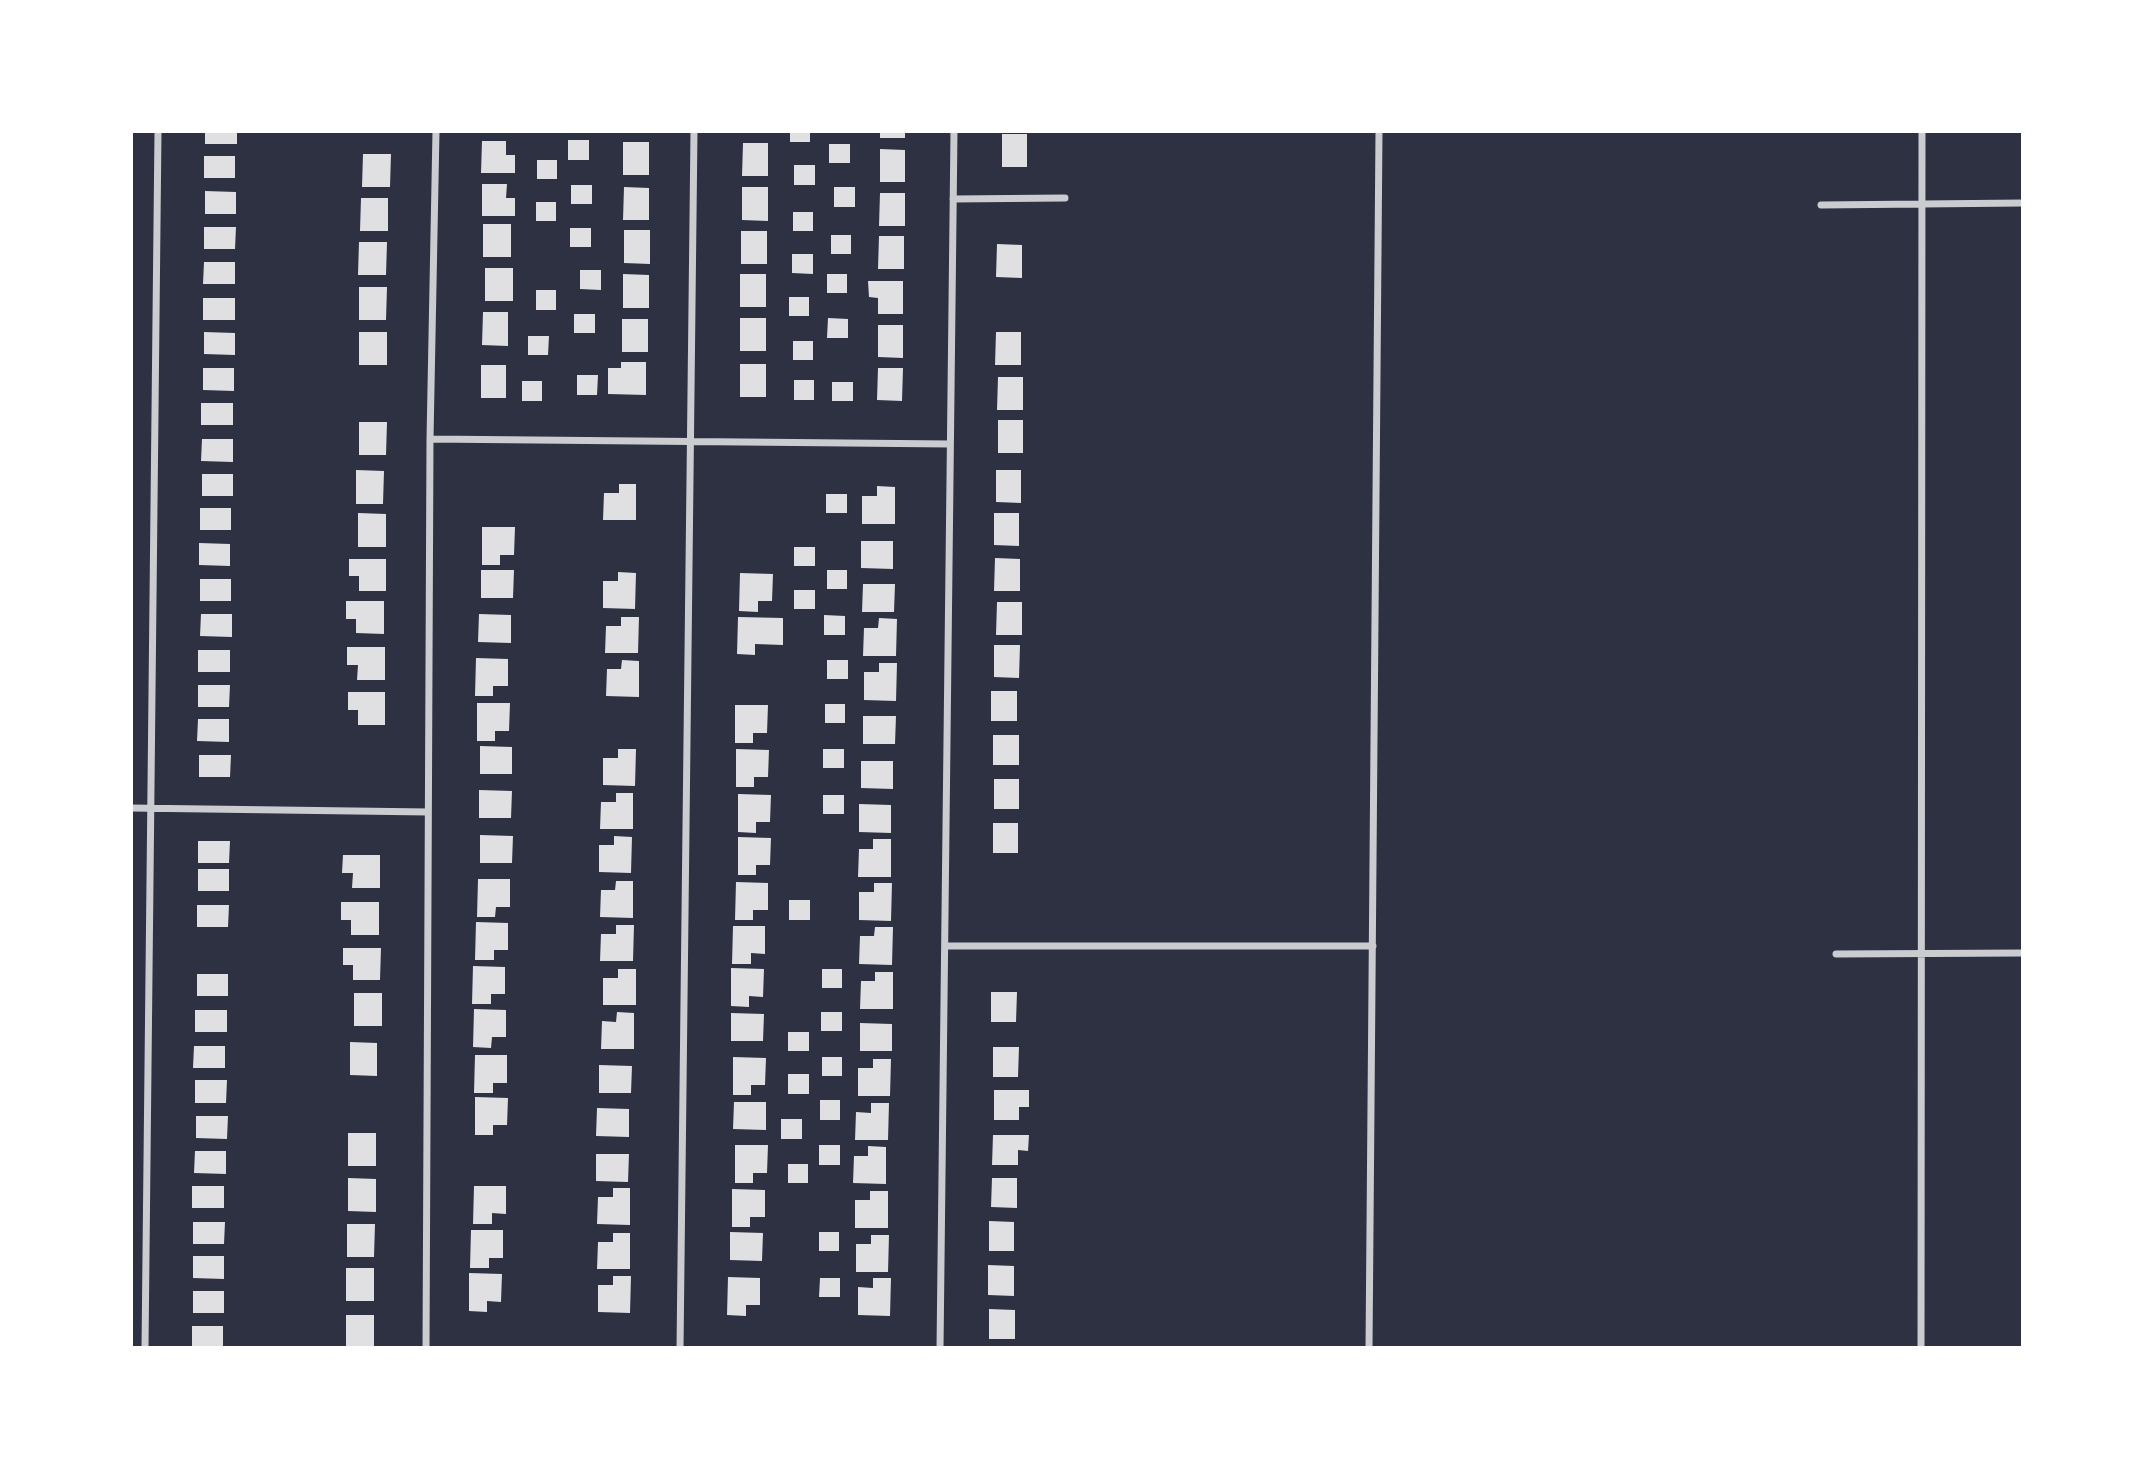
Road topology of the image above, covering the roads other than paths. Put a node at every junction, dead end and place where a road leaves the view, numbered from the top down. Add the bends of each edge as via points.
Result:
1 (158, 131) edge
2 (436, 131) edge
3 (694, 131) edge
4 (954, 131) edge
5 (1379, 131) edge
6 (1922, 131) edge
7 (1066, 198) dead end
8 (953, 199) junction
9 (1921, 202) junction
10 (2023, 203) edge
11 (1821, 205) dead end
12 (430, 439) junction
13 (691, 441) junction
14 (950, 444) junction
15 (131, 808) edge
16 (151, 809) junction
17 (428, 812) junction
18 (946, 946) junction
19 (1373, 946) junction
20 (2023, 953) edge
21 (1836, 954) dead end
22 (1922, 956) junction
23 (145, 1348) edge
24 (426, 1348) edge
25 (680, 1348) edge
26 (940, 1348) edge
27 (1369, 1348) edge
28 (1921, 1348) edge

1 - 16 street
2 - 12 street
3 - 13 street
4 - 8 street
5 - 19 street
6 - 9 street
7 - 8 street
8 - 14 street
9 - 10 street
9 - 11 street
9 - 22 street
12 - 13 street
12 - 17 street
13 - 14 street
13 - 25 street
14 - 18 street
15 - 16 street
16 - 17 street
16 - 23 street
17 - 24 street
18 - 19 street
18 - 26 street
19 - 27 street
20 - 22 street
21 - 22 street
22 - 28 street

